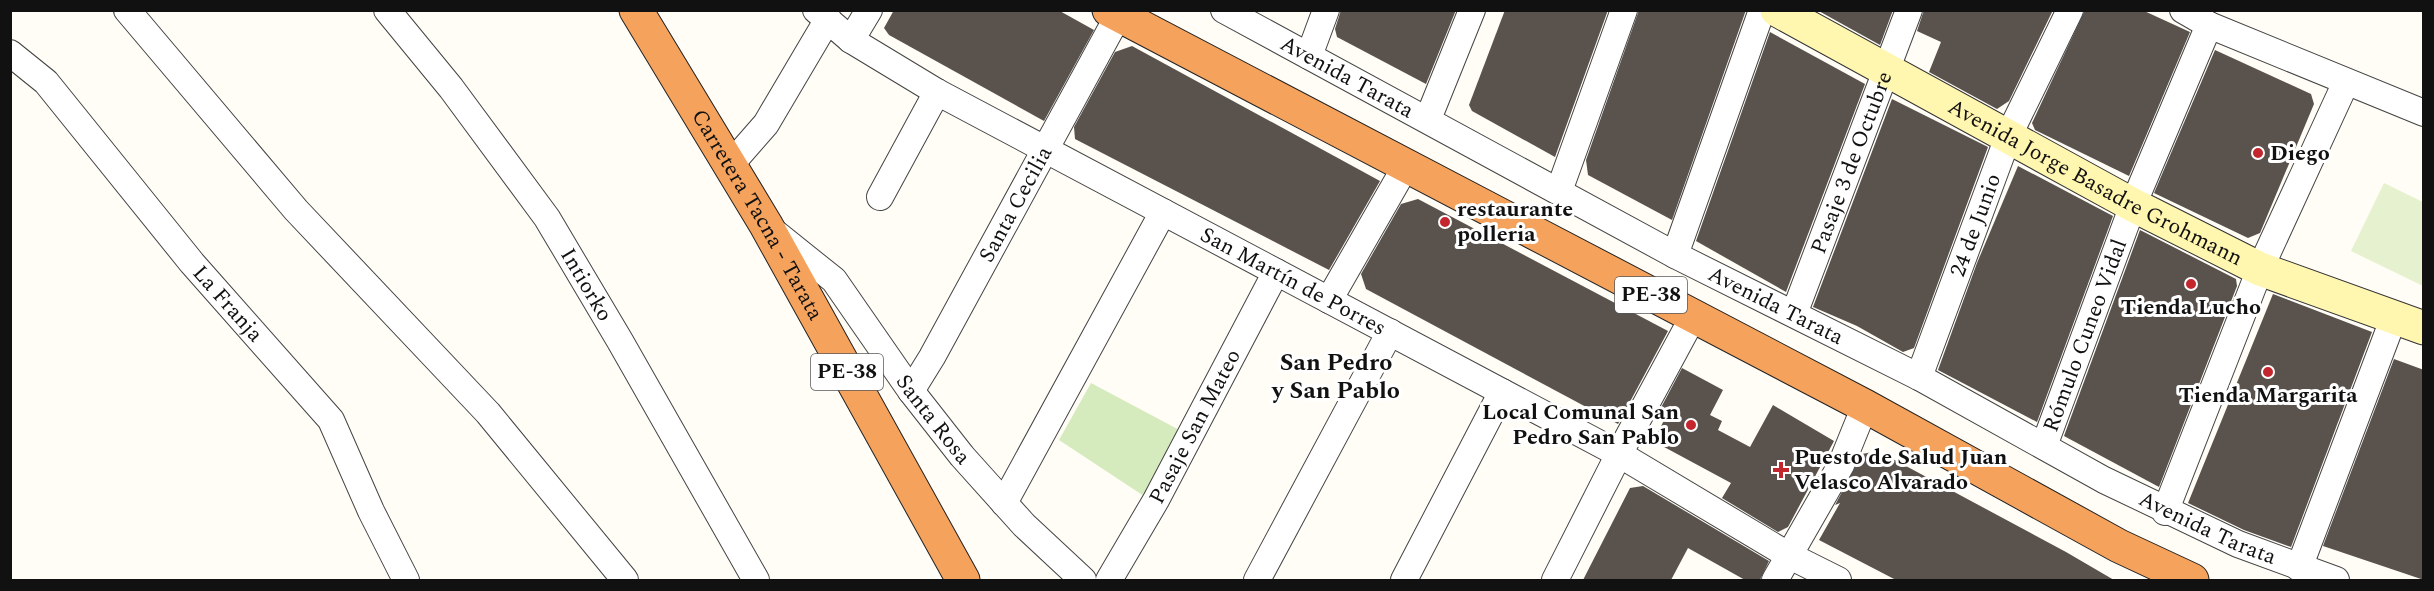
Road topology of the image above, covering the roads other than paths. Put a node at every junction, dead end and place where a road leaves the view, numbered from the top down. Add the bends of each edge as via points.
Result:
1 (127, 10) edge
2 (387, 10) edge
3 (636, 10) edge
4 (869, 10) edge
5 (1224, 10) edge
6 (1326, 10) edge
7 (1472, 10) edge
8 (1624, 10) edge
9 (1762, 10) edge
10 (1777, 10) edge
11 (1909, 10) edge
12 (2070, 10) edge
13 (2183, 10) edge
14 (1114, 13) edge
15 (822, 15) edge
16 (2209, 25) junction
17 (851, 40) junction
18 (10, 53) edge
19 (1309, 56) junction
20 (1886, 68) junction
21 (2346, 82) junction
22 (938, 92) junction
23 (2424, 113) edge
24 (1428, 119) junction
25 (2008, 137) junction
26 (1046, 150) junction
27 (731, 164) junction
28 (1407, 164) junction
29 (1559, 191) junction
30 (880, 197) dead end
31 (2133, 205) junction
32 (1163, 212) junction
33 (766, 225) junction
34 (1676, 255) junction
35 (2260, 269) junction
36 (1276, 272) junction
37 (1329, 300) junction
38 (1794, 314) junction
39 (1693, 317) junction
40 (2409, 322) edge
41 (1390, 332) junction
42 (1919, 377) junction
43 (911, 391) junction
44 (1502, 392) junction
45 (1865, 406) junction
46 (2044, 446) junction
47 (1619, 454) junction
48 (1004, 503) junction
49 (2165, 512) junction
50 (1788, 555) junction
51 (2299, 568) junction
52 (2180, 578) edge
53 (406, 580) edge
54 (625, 580) edge
55 (756, 580) edge
56 (963, 580) edge
57 (1083, 580) edge
58 (1109, 580) edge
59 (1257, 580) edge
60 (1404, 580) edge
61 (1555, 580) edge
62 (1774, 580) edge
63 (1838, 580) edge
64 (2336, 580) edge

1 - 54 street via 296,210 488,412
2 - 55 street, Intiorko via 451,88 547,218
3 - 27 highway, Carretera Tacna - Tarata / PE-38
4 - 17 street
5 - 19 street, Avenida Tarata
6 - 19 street
7 - 24 street
8 - 29 street
9 - 34 street
10 - 20 street, Avenida Jorge Basadre Grohmann
11 - 20 street, Pasaje 3 de Octubre
12 - 25 street, 24 de Junio
13 - 16 street
14 - 26 street, Santa Cecilia
14 - 28 highway, PE-38
15 - 17 street, San Martín de Porres
15 - 27 street via 766,124
16 - 21 street
16 - 31 street, Rómulo Cuneo Vidal
17 - 22 street, San Martín de Porres
18 - 53 street, La Franja via 46,82 192,263 331,420
19 - 24 street, Avenida Tarata
20 - 25 street, Avenida Jorge Basadre Grohmann
20 - 38 street, Pasaje 3 de Octubre
21 - 23 street
21 - 35 street
22 - 26 street, San Martín de Porres
22 - 30 street
24 - 29 street, Avenida Tarata
25 - 31 street, Avenida Jorge Basadre Grohmann
25 - 42 street, 24 de Junio
26 - 32 street, San Martín de Porres
26 - 43 street, Santa Cecilia
27 - 33 highway, Carretera Tacna - Tarata / PE-38
28 - 37 street
28 - 39 highway, PE-38
29 - 34 street, Avenida Tarata
31 - 35 street, Avenida Jorge Basadre Grohmann
31 - 46 street, Rómulo Cuneo Vidal
32 - 36 street, San Martín de Porres
32 - 48 street
33 - 43 street, Santa Rosa via 834,279
33 - 56 highway, Carretera Tacna - Tarata / PE-38
34 - 38 street, Avenida Tarata
35 - 40 street, Avenida Jorge Basadre Grohmann
35 - 49 street
36 - 37 street, San Martín de Porres
36 - 58 street, Pasaje San Mateo via 1156,500
37 - 41 street, San Martín de Porres
38 - 42 street, Avenida Tarata
39 - 45 highway, PE-38
39 - 47 street
40 - 51 street
41 - 44 street, San Martín de Porres
41 - 59 street
42 - 46 street, Avenida Tarata
43 - 48 street, Santa Rosa
44 - 47 street, San Martín de Porres
44 - 60 street
45 - 50 street via 1841,465
45 - 52 highway, PE-38
46 - 49 street, Avenida Tarata
47 - 50 street, San Martín de Porres
47 - 61 street
48 - 57 street, Santa Rosa
49 - 51 street, Avenida Tarata
50 - 62 street
50 - 63 street, San Martín de Porres
51 - 64 street, Avenida Tarata

